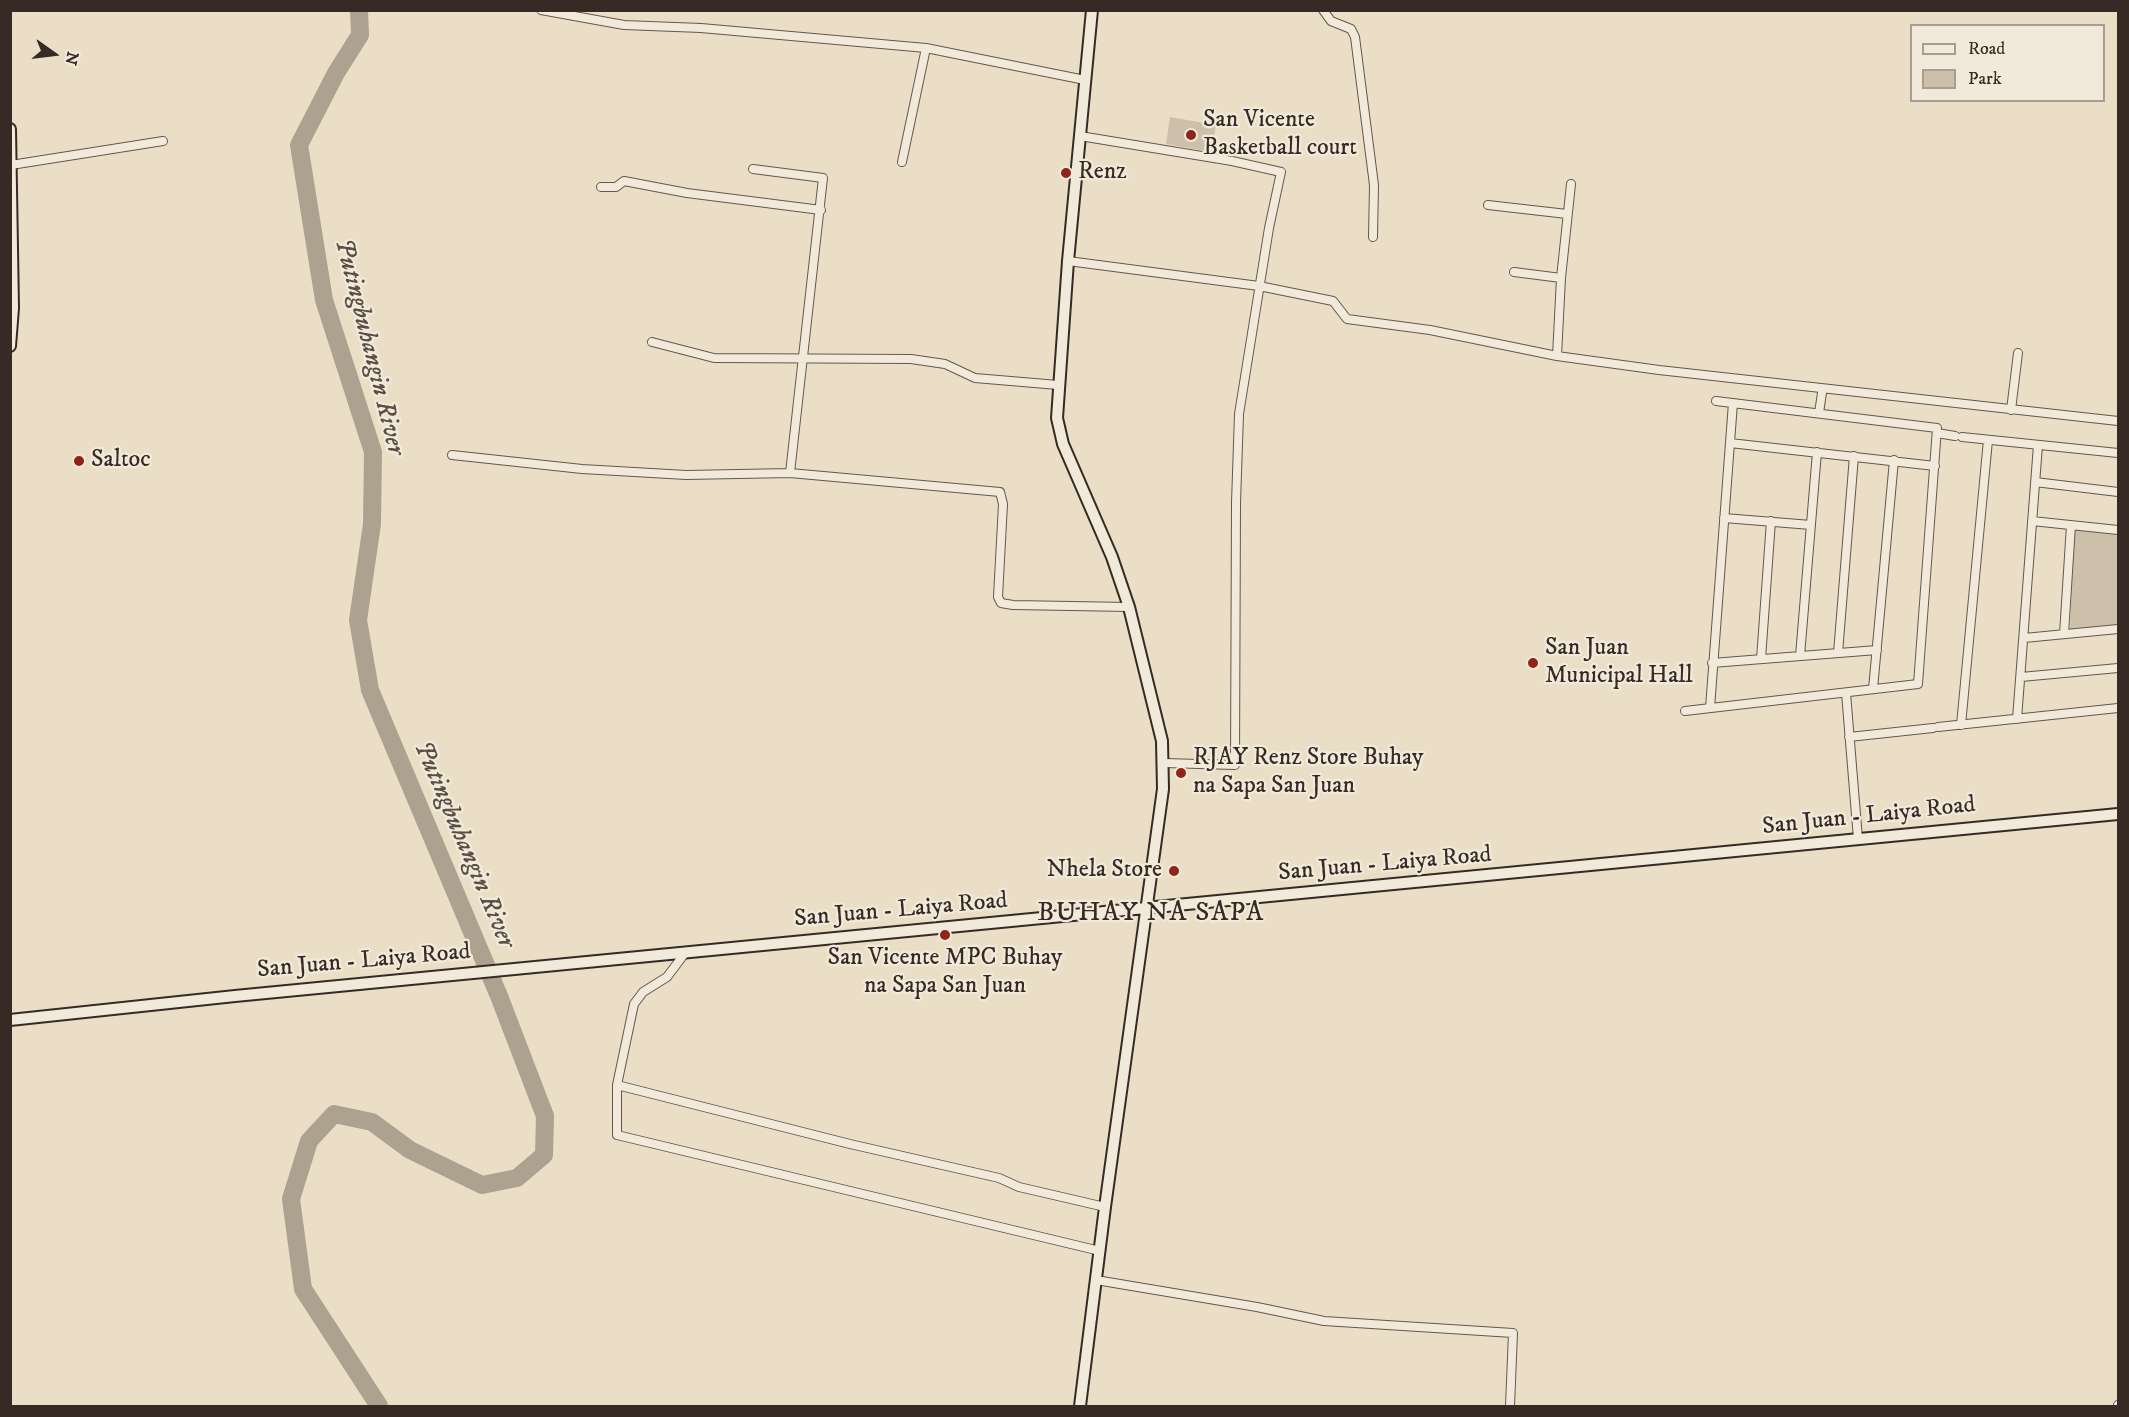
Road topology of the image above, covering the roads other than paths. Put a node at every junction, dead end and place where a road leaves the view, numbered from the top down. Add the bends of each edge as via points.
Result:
1 (541, 10) edge
2 (1092, 10) edge
3 (1323, 10) edge
4 (926, 48) junction
5 (1085, 80) junction
6 (10, 129) edge
7 (1080, 136) junction
8 (163, 141) dead end
9 (902, 162) dead end
10 (11, 165) edge
11 (753, 169) dead end
12 (1571, 184) dead end
13 (601, 187) dead end
14 (1488, 205) dead end
15 (821, 210) junction
16 (1567, 214) junction
17 (1373, 237) dead end
18 (1068, 261) junction
19 (1514, 272) dead end
20 (1561, 278) junction
21 (1259, 286) junction
22 (652, 342) dead end
23 (10, 346) edge
24 (2018, 353) dead end
25 (1557, 356) junction
26 (804, 359) junction
27 (1058, 385) junction
28 (1822, 393) dead end
29 (1716, 401) dead end
30 (1733, 403) junction
31 (2011, 410) junction
32 (1819, 413) junction
33 (2118, 421) edge
34 (1937, 433) junction
35 (1988, 440) junction
36 (1730, 443) junction
37 (2038, 445) junction
38 (1817, 452) junction
39 (2118, 453) edge
40 (452, 455) dead end
41 (1854, 456) junction
42 (1894, 460) junction
43 (1935, 466) junction
44 (790, 473) junction
45 (2035, 482) junction
46 (2118, 492) edge
47 (1724, 518) junction
48 (1771, 521) junction
49 (2032, 521) junction
50 (1811, 525) junction
51 (2071, 525) junction
52 (2118, 530) edge
53 (1129, 607) junction
54 (2118, 629) edge
55 (2064, 634) junction
56 (2024, 638) junction
57 (1877, 650) junction
58 (1838, 652) junction
59 (1800, 656) junction
60 (1761, 659) junction
61 (1712, 663) junction
62 (2118, 668) edge
63 (2021, 677) junction
64 (1873, 689) junction
65 (1846, 693) junction
66 (1710, 708) junction
67 (2118, 708) edge
68 (1685, 711) dead end
69 (2018, 719) junction
70 (1961, 725) junction
71 (1849, 737) junction
72 (1164, 763) junction
73 (2118, 814) edge
74 (1858, 839) junction
75 (1146, 908) junction
76 (685, 953) junction
77 (10, 1020) edge
78 (617, 1085) junction
79 (1105, 1207) junction
80 (1100, 1251) junction
81 (1096, 1280) junction
82 (1080, 1407) edge
83 (1510, 1407) edge

1 - 4 street via 624,25
2 - 5 main road
3 - 17 street via 1331,21 1351,29 1355,37 1374,185
4 - 5 street
4 - 9 street
5 - 7 main road
6 - 10 main road
7 - 18 main road
7 - 21 street via 1281,172
8 - 10 street
10 - 23 main road via 14,308
11 - 15 street via 823,178
12 - 16 street
13 - 15 street via 616,187 624,181
14 - 16 street
15 - 26 street
16 - 20 street
18 - 21 street
18 - 27 main road
19 - 20 street
20 - 25 street
21 - 25 street via 1333,301 1347,319 1430,330
21 - 72 street via 1239,414 1235,765
22 - 26 street via 714,358
24 - 31 street
25 - 31 street
26 - 27 street via 911,359 945,364 975,378
26 - 44 street
27 - 53 main road via 1063,444 1112,557
28 - 32 street
29 - 30 street
30 - 32 street
30 - 36 street
31 - 33 street
32 - 34 street via 1937,428
34 - 35 street
34 - 43 street
35 - 37 street
35 - 70 street
36 - 38 street
36 - 47 street
37 - 39 street
37 - 45 street
38 - 41 street
38 - 50 street
40 - 44 street via 686,475
41 - 42 street
41 - 58 street
42 - 43 street
42 - 57 street
43 - 64 street via 1918,684
44 - 53 street via 1000,492 1001,603
45 - 46 street
45 - 49 street
47 - 48 street
47 - 61 street
48 - 50 street
48 - 60 street
49 - 51 street
49 - 56 street
50 - 59 street
51 - 52 street
51 - 55 street
53 - 72 main road
54 - 55 street
55 - 56 street
56 - 63 street
57 - 58 street
57 - 64 street
58 - 59 street
59 - 60 street
60 - 61 street
61 - 66 street
62 - 63 street
63 - 69 street
64 - 65 street
65 - 66 street
65 - 71 street
66 - 68 street
67 - 69 street
69 - 70 street
70 - 71 street
71 - 74 street
72 - 75 main road
73 - 74 main road, San Juan - Laiya Road
74 - 75 main road, San Juan - Laiya Road
75 - 76 main road, San Juan - Laiya Road
75 - 79 main road
76 - 77 main road, San Juan - Laiya Road
76 - 78 street via 668,977 644,992 634,1004
78 - 79 street
78 - 80 street via 617,1135
79 - 80 main road
80 - 81 main road
81 - 82 main road
81 - 83 street via 1324,1321 1513,1333

